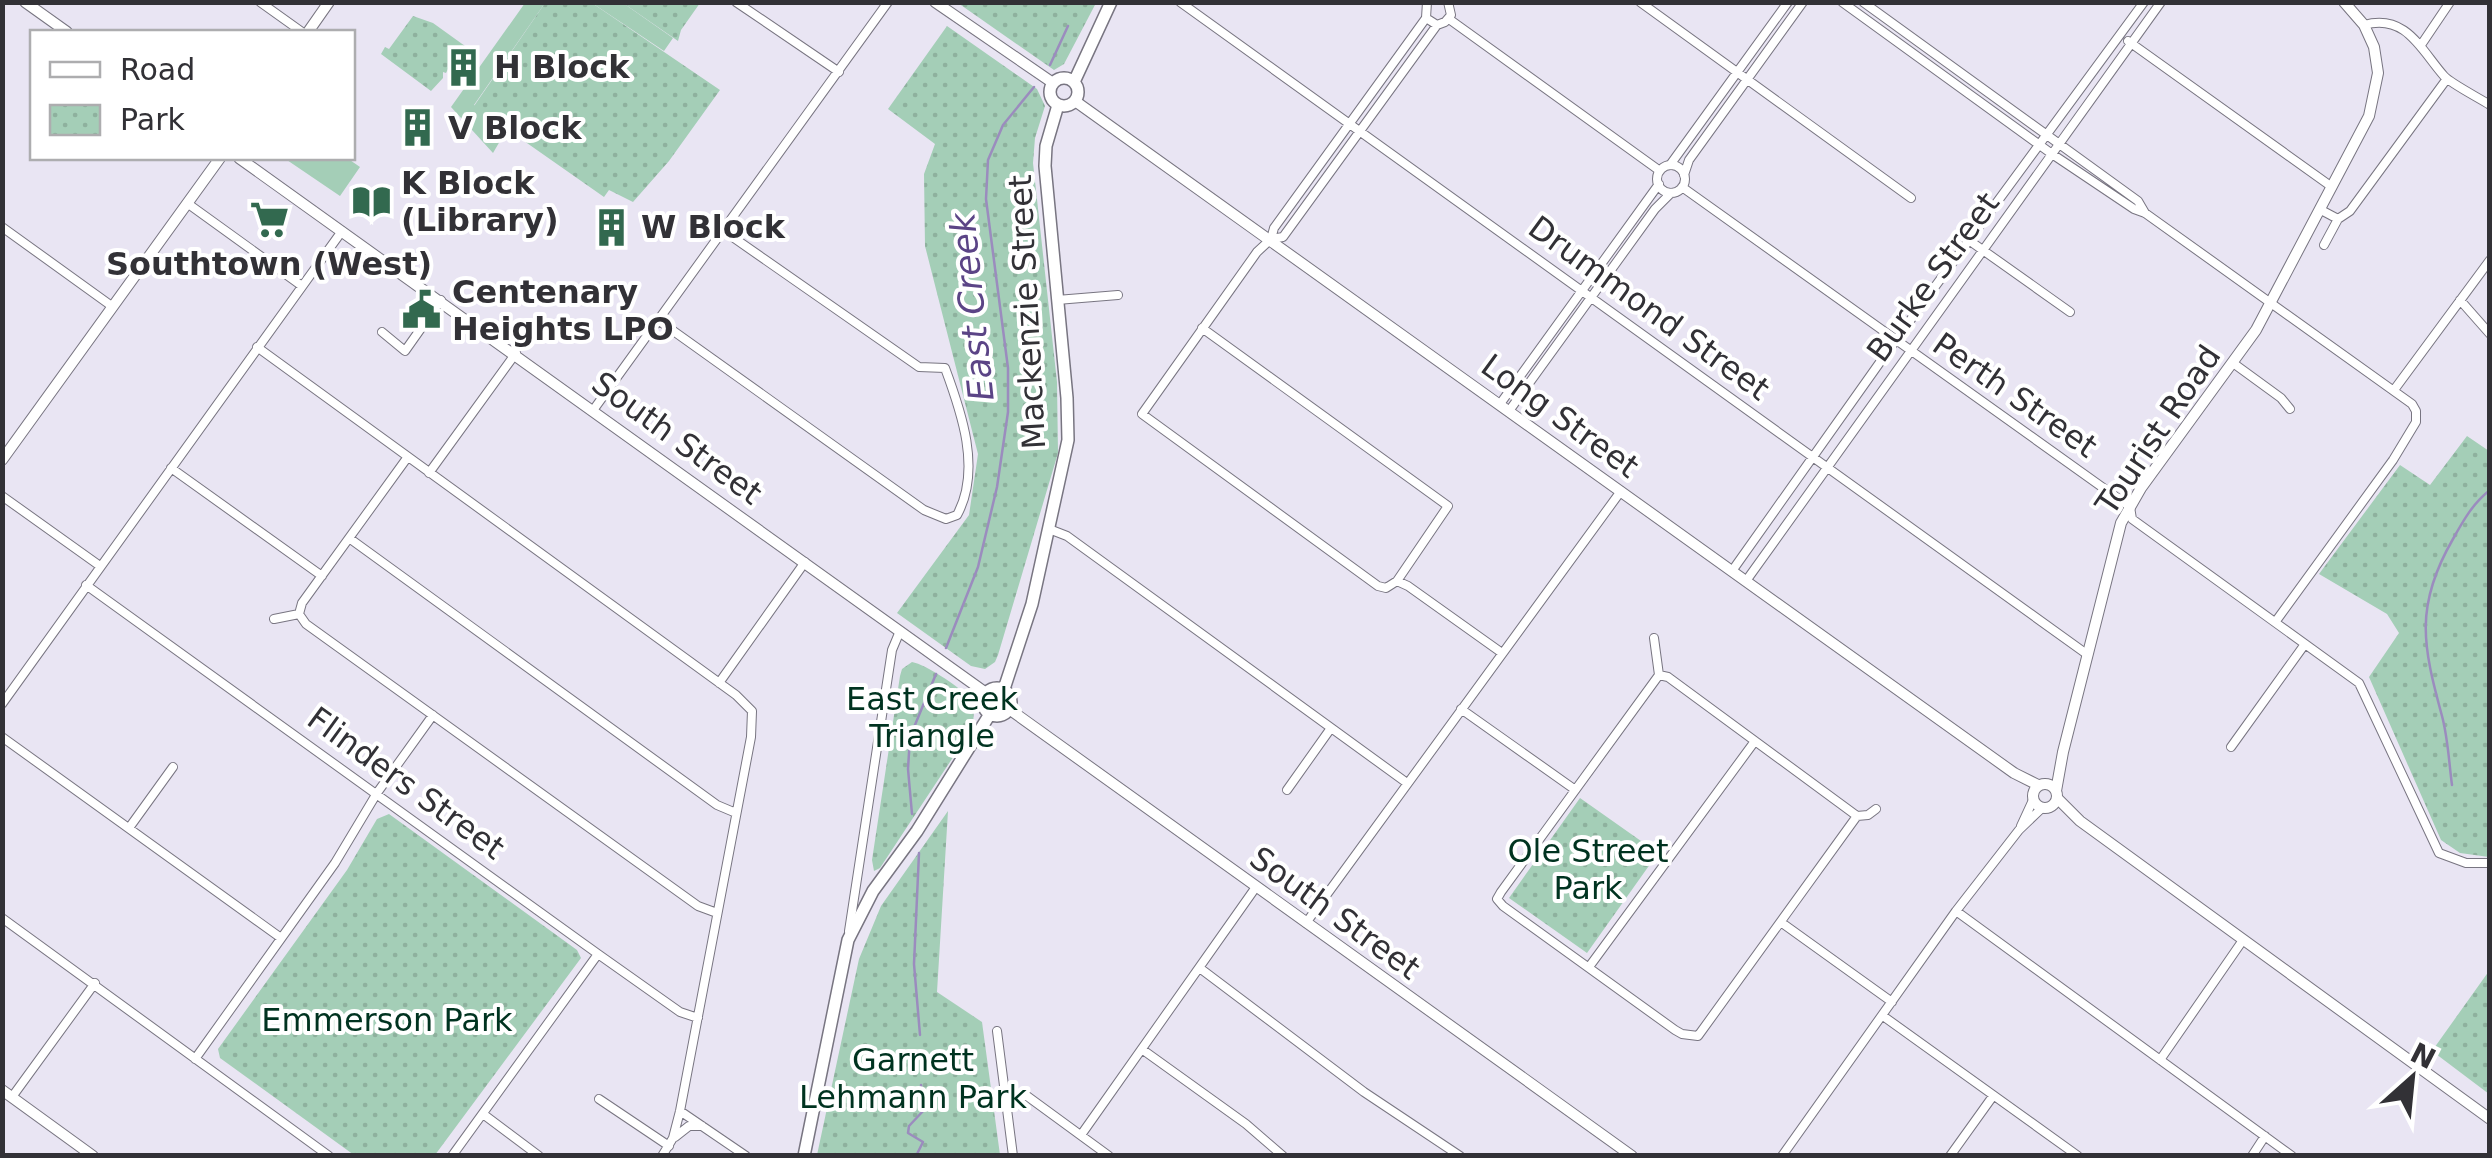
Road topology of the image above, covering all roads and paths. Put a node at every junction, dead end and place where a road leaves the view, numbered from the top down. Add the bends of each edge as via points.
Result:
1 (25, 2) edge
2 (260, 2) edge
3 (330, 2) edge
4 (736, 2) edge
5 (888, 2) edge
6 (936, 2) edge
7 (1111, 2) edge
8 (1180, 2) edge
9 (1640, 2) edge
10 (1788, 2) edge
11 (1804, 2) edge
12 (1842, 2) edge
13 (1862, 2) edge
14 (2144, 2) edge
15 (2161, 2) edge
16 (2344, 2) edge
17 (2450, 2) edge
18 (1426, 3) edge
19 (1450, 4) edge
20 (1426, 18) junction
21 (1448, 19) junction
22 (1437, 25) junction
23 (2364, 25) junction
24 (64, 30) edge
25 (302, 30) edge
26 (307, 30) edge
27 (2121, 35) junction
28 (2132, 43) junction
29 (2421, 45) junction
30 (839, 72) junction
31 (1738, 73) junction
32 (2446, 80) junction
33 (1074, 82) junction
34 (1749, 82) junction
35 (1053, 83) junction
36 (1076, 101) junction
37 (1058, 105) junction
38 (2490, 106) edge
39 (1350, 124) junction
40 (1359, 131) junction
41 (2048, 135) junction
42 (2060, 143) junction
43 (2040, 146) junction
44 (2052, 154) junction
45 (219, 160) edge
46 (243, 160) edge
47 (1670, 166) junction
48 (1660, 172) junction
49 (1684, 175) junction
50 (1659, 184) junction
51 (1682, 187) junction
52 (2333, 187) junction
53 (1670, 193) junction
54 (1911, 198) dead end
55 (187, 203) junction
56 (2320, 210) junction
57 (2145, 213) junction
58 (2338, 219) junction
59 (2, 227) edge
60 (724, 231) junction
61 (342, 232) junction
62 (1271, 239) junction
63 (1970, 241) junction
64 (2324, 245) dead end
65 (1984, 250) junction
66 (2490, 260) edge
67 (302, 286) junction
68 (1581, 290) junction
69 (1118, 294) dead end
70 (1590, 298) junction
71 (442, 300) junction
72 (1057, 300) junction
73 (2460, 300) junction
74 (2272, 304) junction
75 (113, 306) junction
76 (2070, 312) dead end
77 (658, 320) junction
78 (1202, 328) junction
79 (382, 332) dead end
80 (2490, 334) edge
81 (1896, 340) junction
82 (258, 347) junction
83 (1909, 350) junction
84 (516, 353) junction
85 (2233, 364) junction
86 (2394, 390) junction
87 (1504, 407) junction
88 (594, 409) junction
89 (2290, 409) dead end
90 (1814, 457) junction
91 (407, 458) junction
92 (2, 460) edge
93 (1828, 467) junction
94 (171, 468) junction
95 (428, 474) junction
96 (1621, 491) junction
97 (2, 496) edge
98 (2130, 507) junction
99 (1049, 529) junction
100 (349, 538) junction
101 (806, 562) junction
102 (100, 566) junction
103 (1732, 571) junction
104 (322, 576) junction
105 (1746, 581) junction
106 (1397, 582) junction
107 (86, 585) junction
108 (299, 614) junction
109 (274, 619) dead end
110 (2276, 621) junction
111 (900, 631) junction
112 (1654, 638) dead end
113 (2305, 644) junction
114 (1502, 654) junction
115 (2088, 655) junction
116 (1659, 675) junction
117 (720, 684) junction
118 (1004, 689) junction
119 (986, 692) junction
120 (2, 704) edge
121 (1009, 709) junction
122 (1462, 710) junction
123 (990, 714) junction
124 (433, 715) junction
125 (1331, 728) junction
126 (2, 738) edge
127 (1755, 740) junction
128 (2231, 747) dead end
129 (172, 768) dead end
130 (1407, 783) junction
131 (1574, 789) junction
132 (1288, 790) dead end
133 (377, 793) junction
134 (2044, 796) junction
135 (1876, 809) dead end
136 (736, 813) junction
137 (1857, 816) junction
138 (129, 828) junction
139 (2490, 864) edge
140 (858, 877) junction
141 (1256, 888) junction
142 (874, 891) junction
143 (1956, 911) junction
144 (718, 913) junction
145 (2, 918) edge
146 (1306, 922) junction
147 (1782, 924) junction
148 (281, 938) junction
149 (848, 940) junction
150 (2243, 940) junction
151 (598, 954) junction
152 (1589, 968) junction
153 (1200, 969) junction
154 (94, 983) junction
155 (1892, 1002) junction
156 (1883, 1016) junction
157 (698, 1018) junction
158 (997, 1031) dead end
159 (1143, 1050) junction
160 (195, 1059) junction
161 (2160, 1060) junction
162 (7, 1093) edge
163 (1993, 1096) junction
164 (599, 1099) dead end
165 (1007, 1108) junction
166 (680, 1111) junction
167 (482, 1114) junction
168 (2490, 1118) edge
169 (706, 1127) junction
170 (1081, 1135) junction
171 (2266, 1136) junction
172 (671, 1142) junction
173 (93, 1156) edge
174 (329, 1156) edge
175 (452, 1156) edge
176 (539, 1156) edge
177 (662, 1156) edge
178 (746, 1156) edge
179 (804, 1156) edge
180 (1013, 1156) edge
181 (1110, 1156) edge
182 (1283, 1156) edge
183 (1460, 1156) edge
184 (1632, 1156) edge
185 (1782, 1156) edge
186 (1950, 1156) edge
187 (2078, 1156) edge
188 (2252, 1156) edge
189 (2292, 1156) edge

1 - 24 street
2 - 25 street
3 - 26 street
4 - 30 street
5 - 30 street
6 - 35 street
7 - 33 main road
8 - 39 street, Drummond Street
9 - 31 street
10 - 31 street
11 - 34 street
12 - 43 street
13 - 41 street
14 - 27 street, Burke Street
15 - 28 street, Burke Street
16 - 23 street
17 - 29 street
18 - 20 street
19 - 21 street
20 - 22 street
20 - 39 street
21 - 22 street
21 - 48 street
22 - 40 street
23 - 29 street via 2392,24
23 - 52 street, Tourist Road via 2374,48 2376,96
27 - 28 street
27 - 41 street, Burke Street
28 - 42 street, Burke Street
28 - 52 street
29 - 32 street
30 - 60 street
31 - 34 street
31 - 47 street
32 - 38 street
32 - 58 street via 2350,212
33 - 35 main road
33 - 36 main road
34 - 49 street
34 - 54 street
35 - 37 main road via 1050,96
36 - 37 main road
36 - 62 street, Long Street
37 - 72 main road, Mackenzie Street via 1045,166
39 - 40 street, Drummond Street
39 - 62 street
40 - 62 street via 1283,237
40 - 68 street, Drummond Street
41 - 42 street
41 - 43 street, Burke Street
42 - 44 street, Burke Street
42 - 57 street
43 - 44 street
43 - 63 street, Burke Street
44 - 57 street
44 - 65 street, Burke Street
45 - 55 street
46 - 61 street, South Street
47 - 48 street
47 - 49 street
48 - 50 street
49 - 51 street
50 - 53 street
50 - 68 street
51 - 53 street
51 - 81 street, Perth Street
52 - 56 street, Tourist Road
53 - 70 street
55 - 67 street
55 - 75 street
56 - 58 street
56 - 74 street, Tourist Road
57 - 74 street
58 - 64 street
59 - 75 street
60 - 77 street
60 - 77 street via 919,367 945,368 969,448 957,514 946,519 924,510
61 - 67 street
61 - 71 street, South Street
62 - 78 street
62 - 87 street, Long Street
63 - 65 street
63 - 81 street, Burke Street
65 - 76 street
65 - 83 street, Burke Street
66 - 73 street
67 - 82 street
68 - 70 street, Drummond Street
68 - 87 street
69 - 72 street
70 - 87 street
70 - 90 street, Drummond Street
71 - 79 street via 405,352
71 - 84 street, South Street
72 - 99 main road, Mackenzie Street via 1068,420
73 - 80 street
73 - 86 street
74 - 85 street, Tourist Road
74 - 86 street
75 - 92 street
77 - 88 street
78 - 106 street via 1448,506
78 - 106 street via 1142,414 1378,586
81 - 83 street, Perth Street
81 - 90 street, Burke Street
82 - 91 street
82 - 94 street
83 - 93 street, Burke Street
83 - 98 street, Perth Street
84 - 88 street, South Street
84 - 95 street
85 - 89 street
85 - 98 street, Tourist Road
86 - 110 street via 2416,410 2416,422
87 - 96 street, Long Street
88 - 101 street, South Street
90 - 93 street, Drummond Street
90 - 103 street, Burke Street
91 - 95 street
91 - 100 street
93 - 105 street, Burke Street
93 - 115 street, Drummond Street
94 - 102 street
94 - 104 street
95 - 117 street
96 - 103 street, Long Street
96 - 114 street
97 - 102 street
98 - 110 street, Perth Street via 2134,521
98 - 115 street, Tourist Road via 2116,534
99 - 118 main road, Mackenzie Street
99 - 125 street
100 - 104 street
100 - 136 street
101 - 111 street, South Street
101 - 117 street
102 - 107 street
103 - 105 street, Long Street
104 - 108 street
105 - 134 street, Long Street
106 - 114 street
107 - 120 street
107 - 133 street, Flinders Street
108 - 109 street
108 - 124 street
110 - 113 street, Perth Street
111 - 119 street, South Street
111 - 140 street
112 - 116 street
113 - 128 street
113 - 139 street, Perth Street via 2359,683 2439,853
114 - 122 street
115 - 134 street, Tourist Road via 2063,752
116 - 127 street
116 - 131 street
117 - 136 street via 752,711
118 - 119 main road
118 - 121 main road
119 - 123 main road via 983,704
121 - 123 main road
121 - 141 street, South Street
122 - 130 street
122 - 131 street
123 - 142 main road
124 - 133 street
124 - 144 street via 698,906
125 - 130 street
125 - 132 street
126 - 138 street
127 - 137 street
127 - 152 street
129 - 138 street
130 - 146 street
131 - 152 street via 1498,899
133 - 148 street
133 - 151 street, Flinders Street
134 - 143 street
134 - 150 street
135 - 137 street
136 - 144 street
137 - 147 street
138 - 148 street
140 - 142 street
140 - 149 street
141 - 146 street, South Street
141 - 153 street
142 - 149 main road
143 - 155 street
143 - 161 street
144 - 157 street
145 - 154 street
146 - 184 street, South Street
147 - 152 street via 1698,1036 1675,1030
147 - 155 street
148 - 160 street
149 - 179 main road
150 - 161 street
150 - 168 street
151 - 157 street, Flinders Street
151 - 167 street
153 - 159 street
153 - 183 street
154 - 160 street
154 - 162 street
155 - 156 street
156 - 163 street
156 - 185 street
157 - 166 street
158 - 165 street
159 - 170 street
159 - 182 street
160 - 174 street
161 - 171 street
162 - 173 street
163 - 186 street
163 - 187 street
164 - 172 street
165 - 170 street via 1015,1096 1027,1096
165 - 180 street
166 - 169 street
166 - 172 street
167 - 175 street
167 - 176 street
169 - 172 street via 689,1126
169 - 178 street
170 - 181 street
171 - 188 street
171 - 189 street
172 - 177 street

